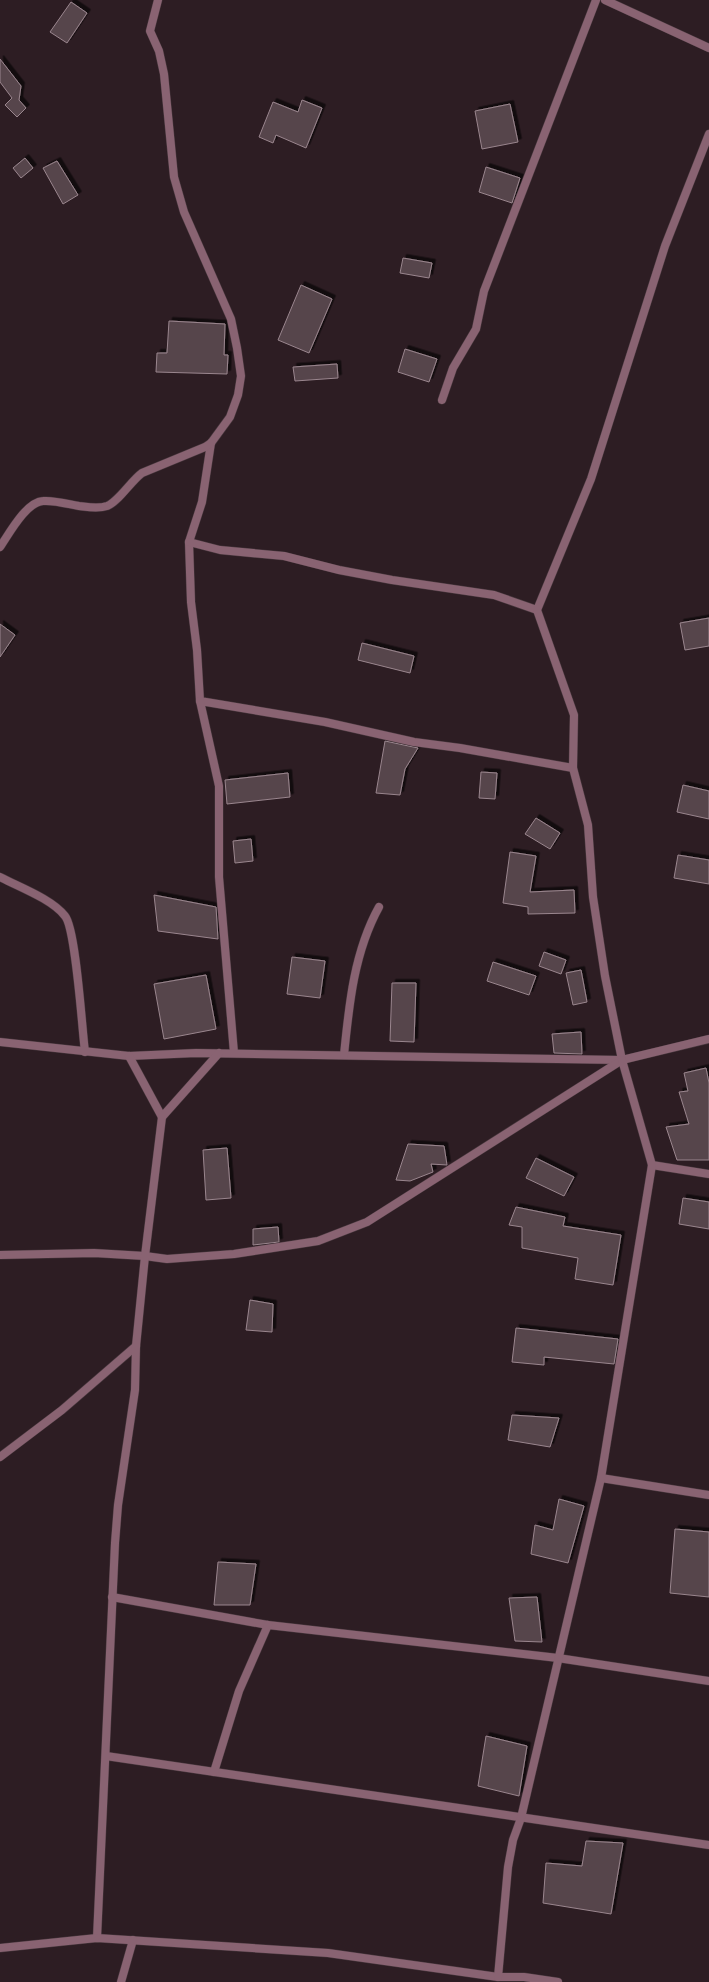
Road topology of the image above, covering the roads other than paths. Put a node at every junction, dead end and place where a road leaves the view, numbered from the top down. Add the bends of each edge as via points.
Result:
1 (158, 0) edge
2 (596, 0) edge
3 (605, 0) edge
4 (709, 48) edge
5 (709, 134) edge
6 (442, 400) dead end
7 (211, 443) junction
8 (189, 542) junction
9 (0, 547) edge
10 (537, 610) junction
11 (200, 701) junction
12 (573, 768) junction
13 (0, 877) edge
14 (379, 907) dead end
15 (709, 1039) edge
16 (0, 1042) edge
17 (85, 1052) junction
18 (219, 1053) junction
19 (234, 1053) junction
20 (344, 1055) junction
21 (129, 1056) junction
22 (622, 1060) junction
23 (162, 1118) junction
24 (652, 1165) junction
25 (709, 1174) edge
26 (0, 1254) edge
27 (145, 1256) junction
28 (136, 1346) junction
29 (0, 1457) edge
30 (600, 1478) junction
31 (709, 1495) edge
32 (112, 1597) junction
33 (268, 1625) junction
34 (558, 1658) junction
35 (709, 1681) edge
36 (106, 1756) junction
37 (214, 1772) junction
38 (521, 1818) junction
39 (709, 1844) edge
40 (97, 1938) junction
41 (133, 1940) junction
42 (0, 1948) edge
43 (498, 1977) junction
44 (121, 1982) edge
45 (558, 1982) edge

1 - 7 street via 150,31 159,51 164,74 174,177 184,212 231,320 240,368 235,406 225,426
2 - 6 street via 484,291 476,329 453,368
3 - 4 street
5 - 10 street via 666,246 591,479
7 - 8 street via 202,502
7 - 9 street via 142,473 106,506 93,508 38,502 22,514
8 - 10 street via 220,550 284,556 392,580 494,595
8 - 11 street via 190,602 197,650
10 - 12 street via 574,715
11 - 12 street via 319,720 414,742
11 - 19 street via 219,786 219,877
12 - 22 street via 588,825 594,897 605,976
13 - 17 street via 55,906 66,917 72,937
14 - 20 street via 368,927 350,996
15 - 22 street
16 - 17 street
17 - 21 street
18 - 19 street
18 - 21 street
18 - 23 street
19 - 20 street
20 - 22 street
21 - 23 street
22 - 24 street
22 - 27 street via 367,1222 318,1241 234,1254 174,1259
23 - 27 street
24 - 25 street
24 - 30 street
26 - 27 street via 94,1253
27 - 28 street
28 - 29 street via 62,1410
28 - 32 street via 135,1390 118,1505
30 - 31 street
30 - 34 street
32 - 33 street
32 - 36 street
33 - 34 street
33 - 37 street via 239,1691
34 - 35 street
34 - 38 street
36 - 37 street
36 - 40 street
37 - 38 street
38 - 39 street
38 - 43 street via 513,1840 508,1867
40 - 41 street
40 - 42 street
41 - 43 street via 328,1953
41 - 44 street
43 - 45 street via 524,1977

